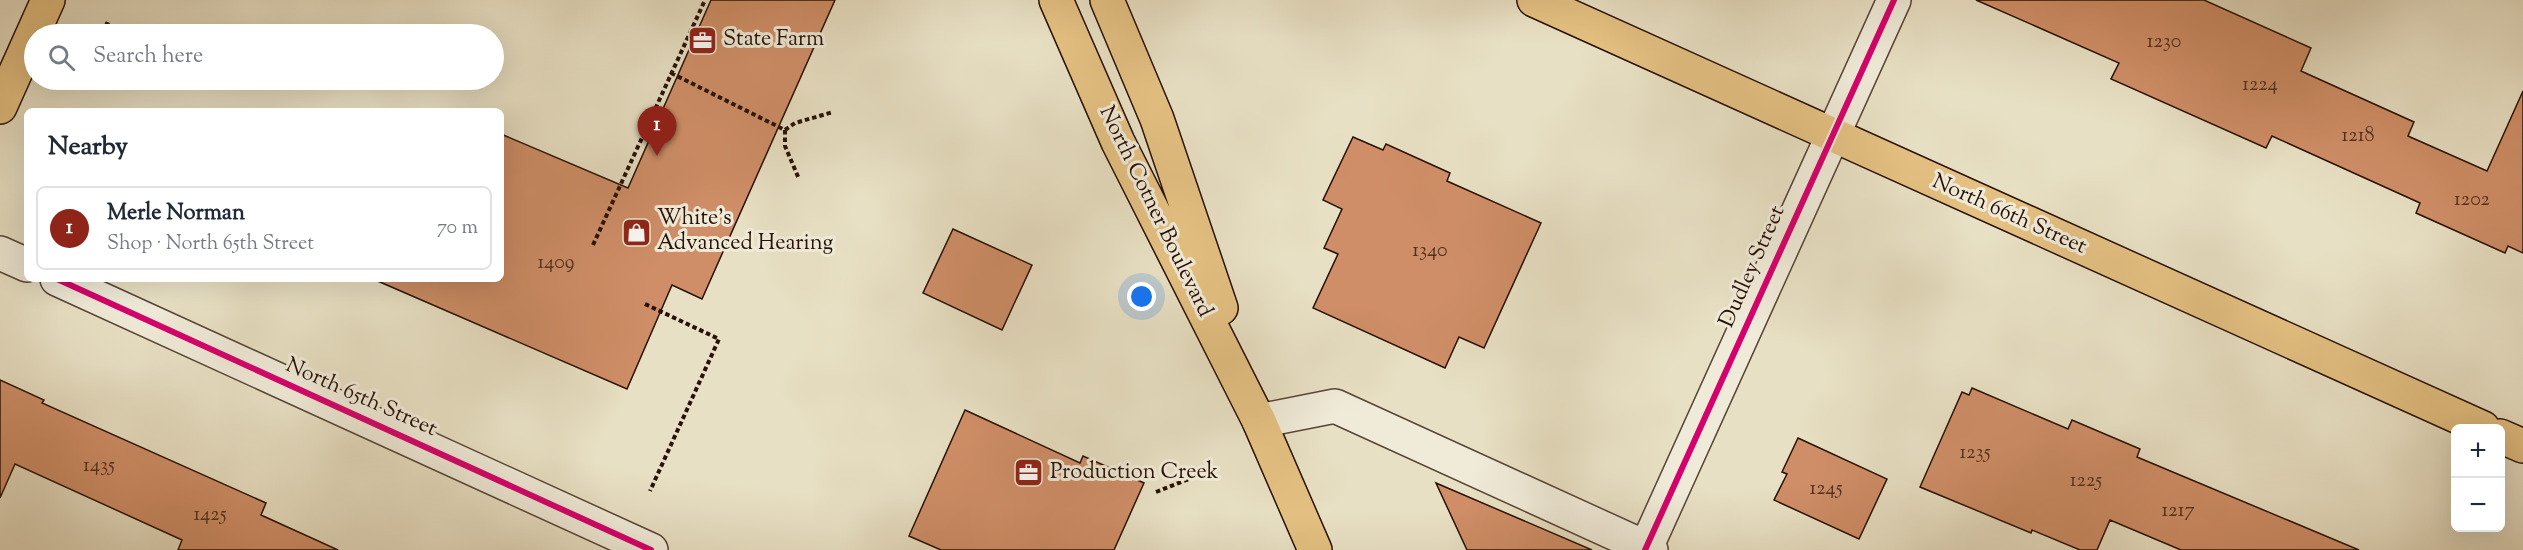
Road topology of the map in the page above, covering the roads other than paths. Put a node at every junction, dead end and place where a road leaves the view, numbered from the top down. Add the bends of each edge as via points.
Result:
1 (48, 0) edge
2 (1056, 0) edge
3 (1107, 0) edge
4 (1534, 0) edge
5 (1894, 0) edge
6 (37, 24) edge
7 (24, 53) edge
8 (0, 106) edge
9 (1832, 135) junction
10 (0, 253) edge
11 (24, 264) edge
12 (64, 282) edge
13 (1259, 421) junction
14 (2472, 424) edge
15 (2505, 438) edge
16 (2523, 446) edge
17 (1647, 549) edge
18 (651, 550) edge
19 (1315, 550) edge

1 - 6 main road
2 - 13 main road, North Cotner Boulevard via 1118,142
3 - 13 main road, North Cotner Boulevard via 1157,119
4 - 9 main road, North 66th Street
5 - 9 street, Dudley Street
7 - 8 main road
9 - 14 main road, North 66th Street
9 - 17 street, Dudley Street
10 - 11 street
12 - 18 street, North 65th Street
13 - 17 street via 1335,406
13 - 19 main road, North Cotner Boulevard
15 - 16 main road

